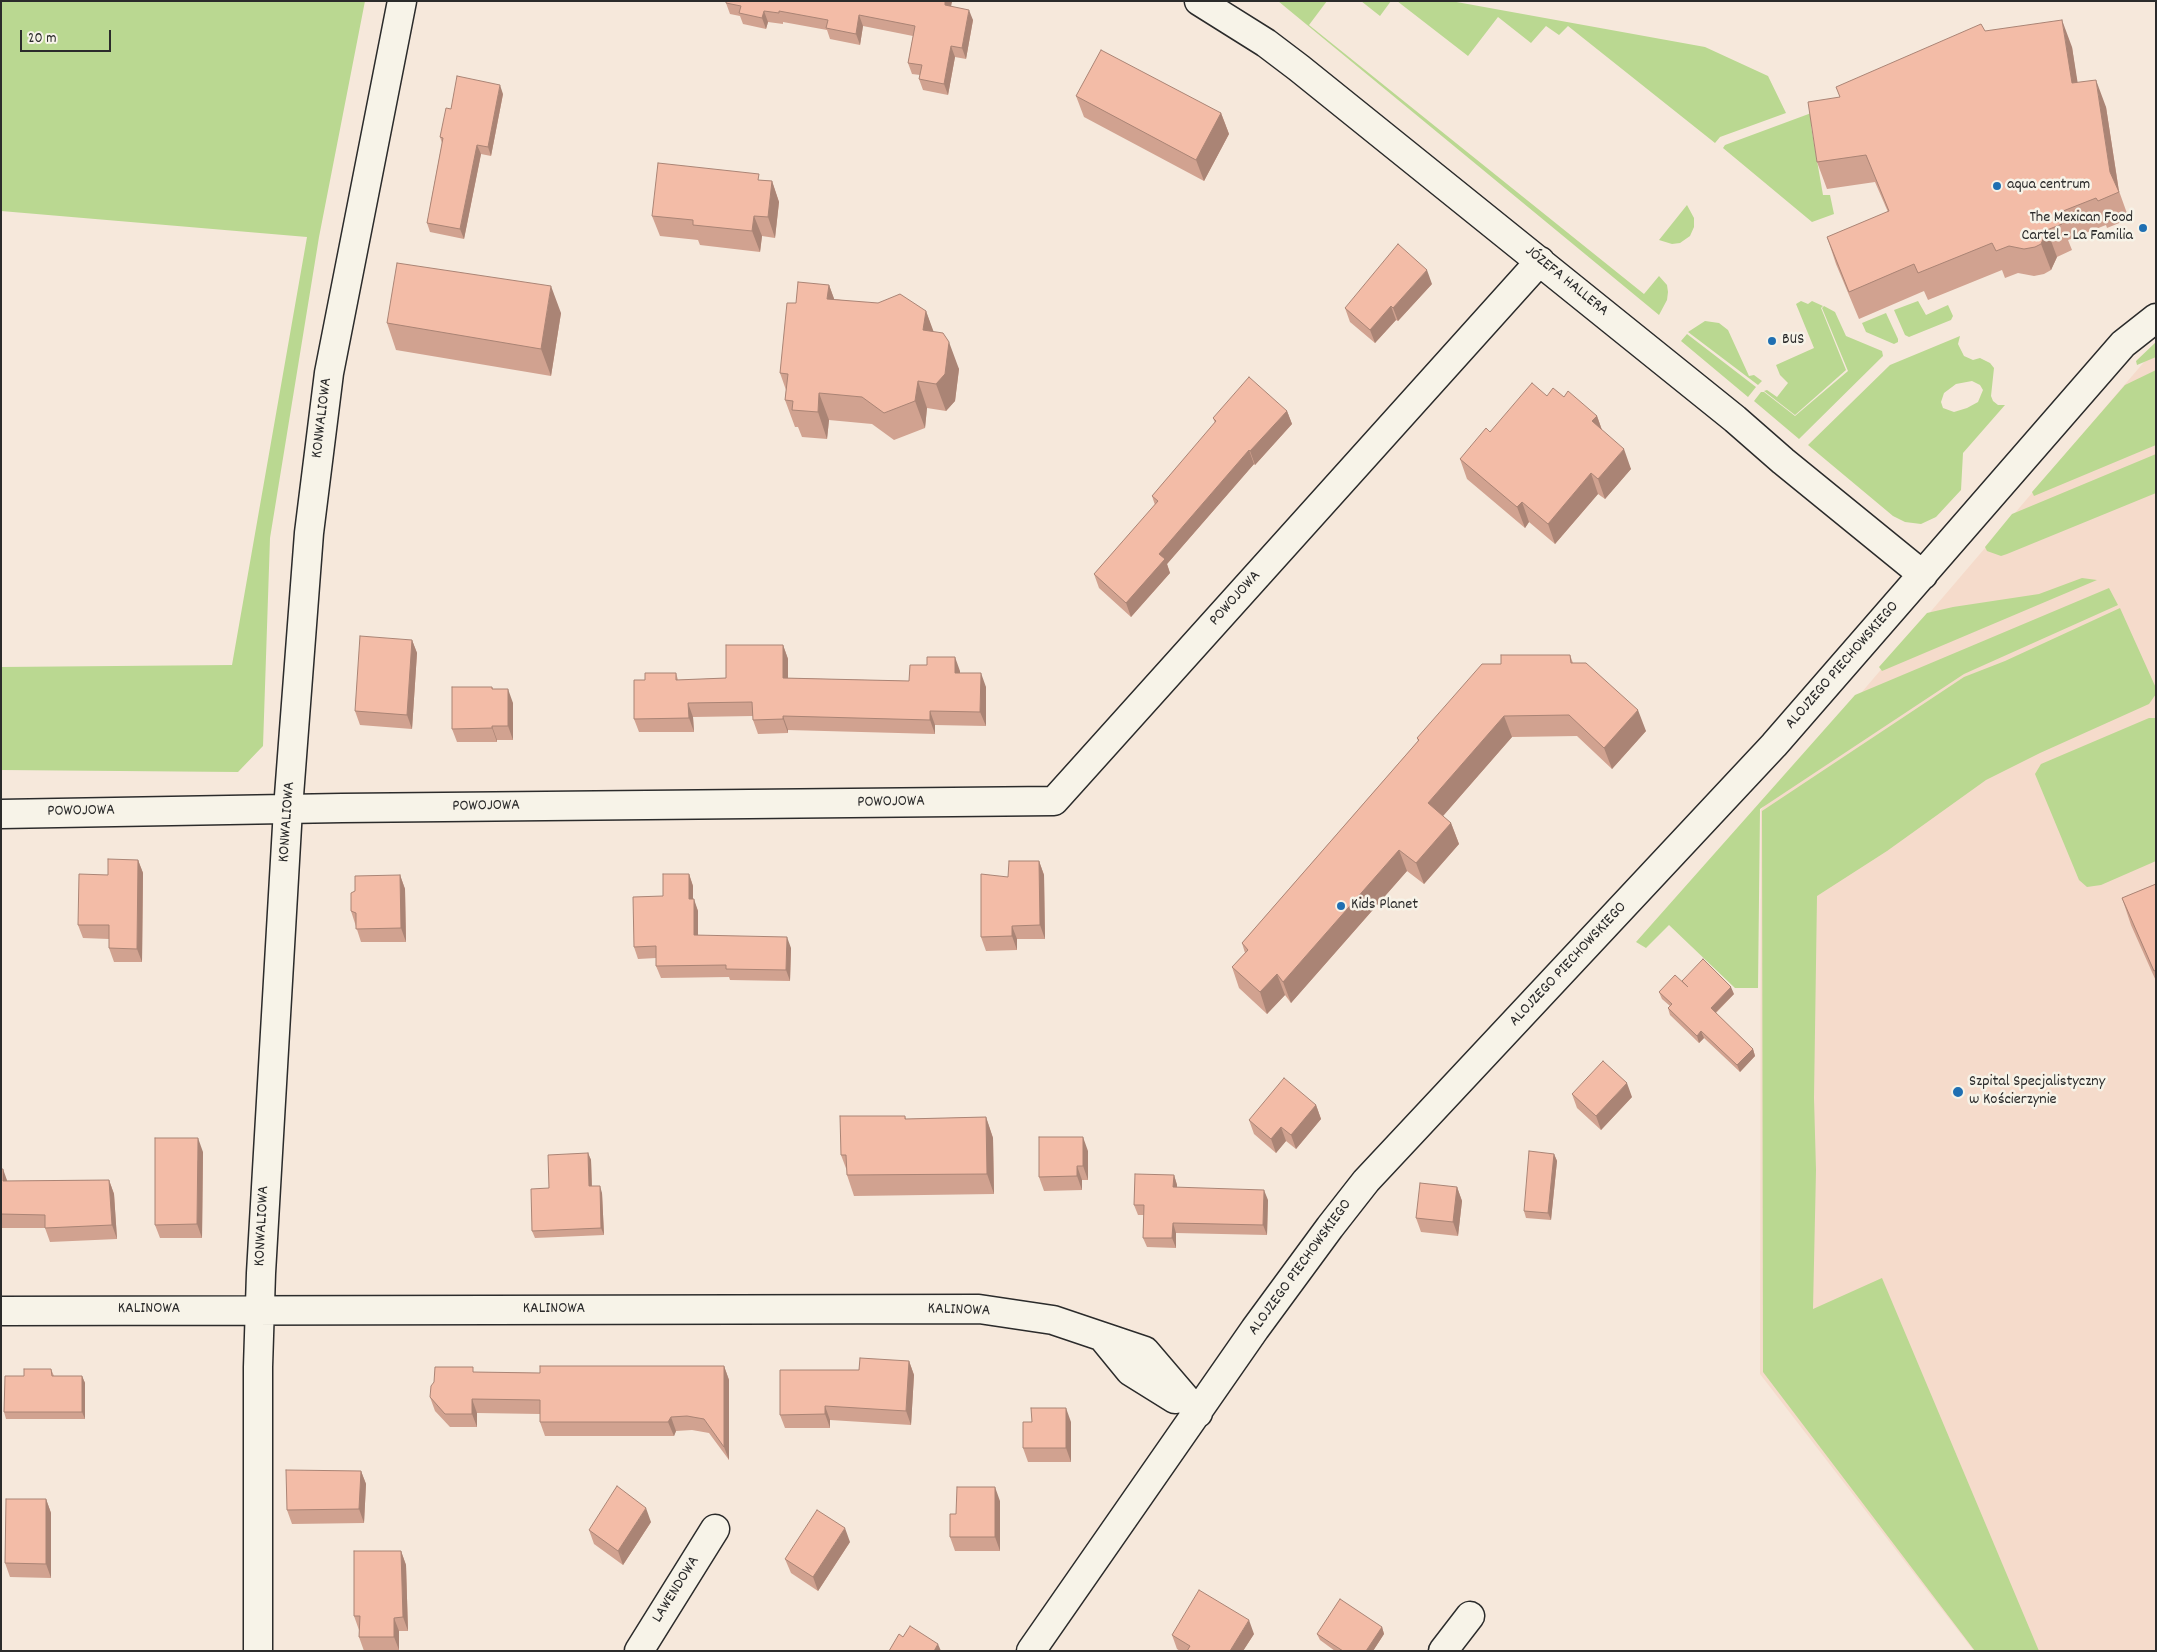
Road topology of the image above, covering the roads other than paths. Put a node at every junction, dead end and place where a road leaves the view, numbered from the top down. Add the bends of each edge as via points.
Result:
1 (402, 1) edge
2 (1199, 1) edge
3 (1540, 261) junction
4 (2156, 318) edge
5 (1923, 575) junction
6 (288, 809) junction
7 (1, 814) edge
8 (260, 1310) junction
9 (1, 1311) edge
10 (1198, 1413) junction
11 (715, 1529) dead end
12 (1470, 1616) dead end
13 (258, 1651) edge
14 (639, 1651) edge
15 (1031, 1651) edge
16 (1443, 1651) edge

1 - 6 street, KONWALIOWA via 329,373 309,533
2 - 3 street, JÓZEFA HALLERA via 1273,48
3 - 5 street, JÓZEFA HALLERA
3 - 6 street, POWOJOWA via 1054,801
4 - 5 street, ALOJZEGO PIECHOWSKIEGO via 2123,344
5 - 10 street, ALOJZEGO PIECHOWSKIEGO via 1774,745 1366,1181 1307,1258
6 - 7 street, POWOJOWA
6 - 8 street, KONWALIOWA
8 - 9 street, KALINOWA
8 - 10 street, KALINOWA via 979,1309 1053,1320 1145,1351
8 - 13 street, KONWALIOWA
10 - 15 street, ALOJZEGO PIECHOWSKIEGO
11 - 14 street, LAWENDOWA
12 - 16 street

